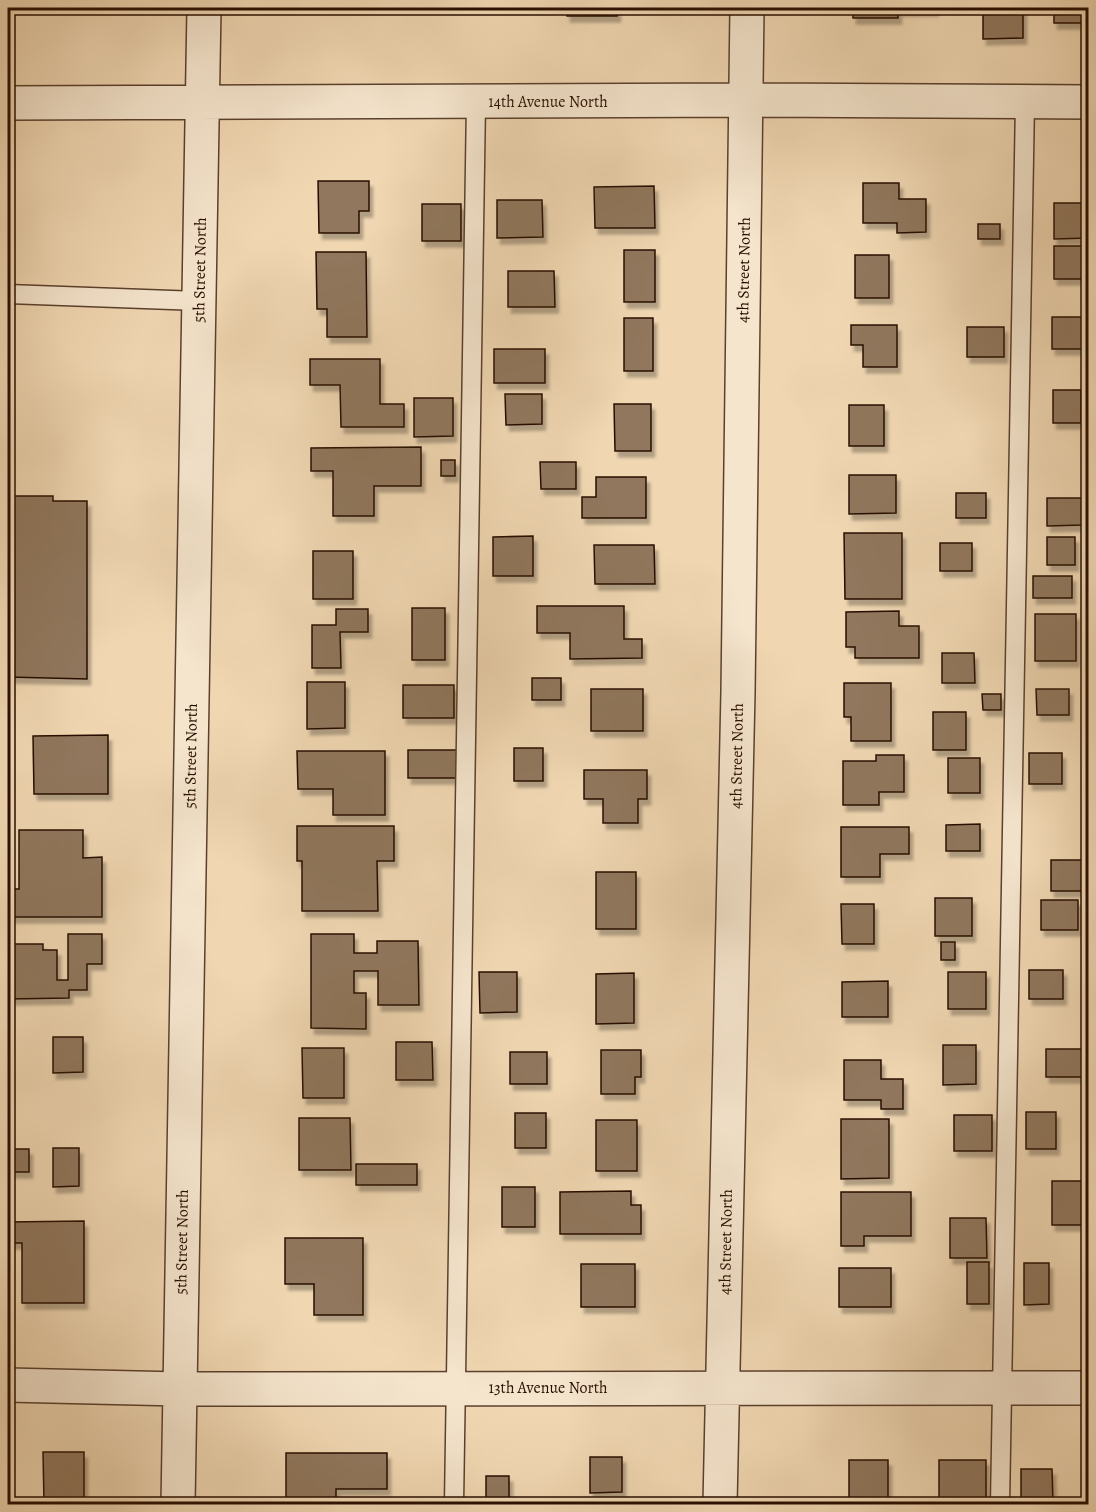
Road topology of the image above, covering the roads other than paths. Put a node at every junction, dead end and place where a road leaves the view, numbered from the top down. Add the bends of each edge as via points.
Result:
1 (204, 8) edge
2 (747, 8) edge
3 (746, 100) junction
4 (477, 102) junction
5 (1025, 102) junction
6 (1089, 102) edge
7 (8, 103) edge
8 (203, 103) junction
9 (8, 294) edge
10 (199, 301) junction
11 (8, 1386) edge
12 (456, 1388) junction
13 (723, 1388) junction
14 (1002, 1388) junction
15 (1089, 1388) edge
16 (179, 1389) junction
17 (178, 1504) edge
18 (454, 1504) edge
19 (720, 1504) edge
20 (1000, 1504) edge

1 - 8 street, 5th Street North
2 - 3 street, 4th Street North
3 - 4 street, 14th Avenue North
3 - 5 street, 14th Avenue North
3 - 13 street, 4th Street North
4 - 8 street, 14th Avenue North
4 - 12 lane
5 - 6 street, 14th Avenue North
5 - 14 lane
7 - 8 street, 14th Avenue North
8 - 10 street, 5th Street North
9 - 10 lane
10 - 16 street, 5th Street North
11 - 16 street, 13th Avenue North
12 - 13 street, 13th Avenue North
12 - 16 street, 13th Avenue North
12 - 18 lane
13 - 14 street, 13th Avenue North
13 - 19 street, 4th Street North
14 - 15 street, 13th Avenue North
14 - 20 lane
16 - 17 street, 5th Street North

